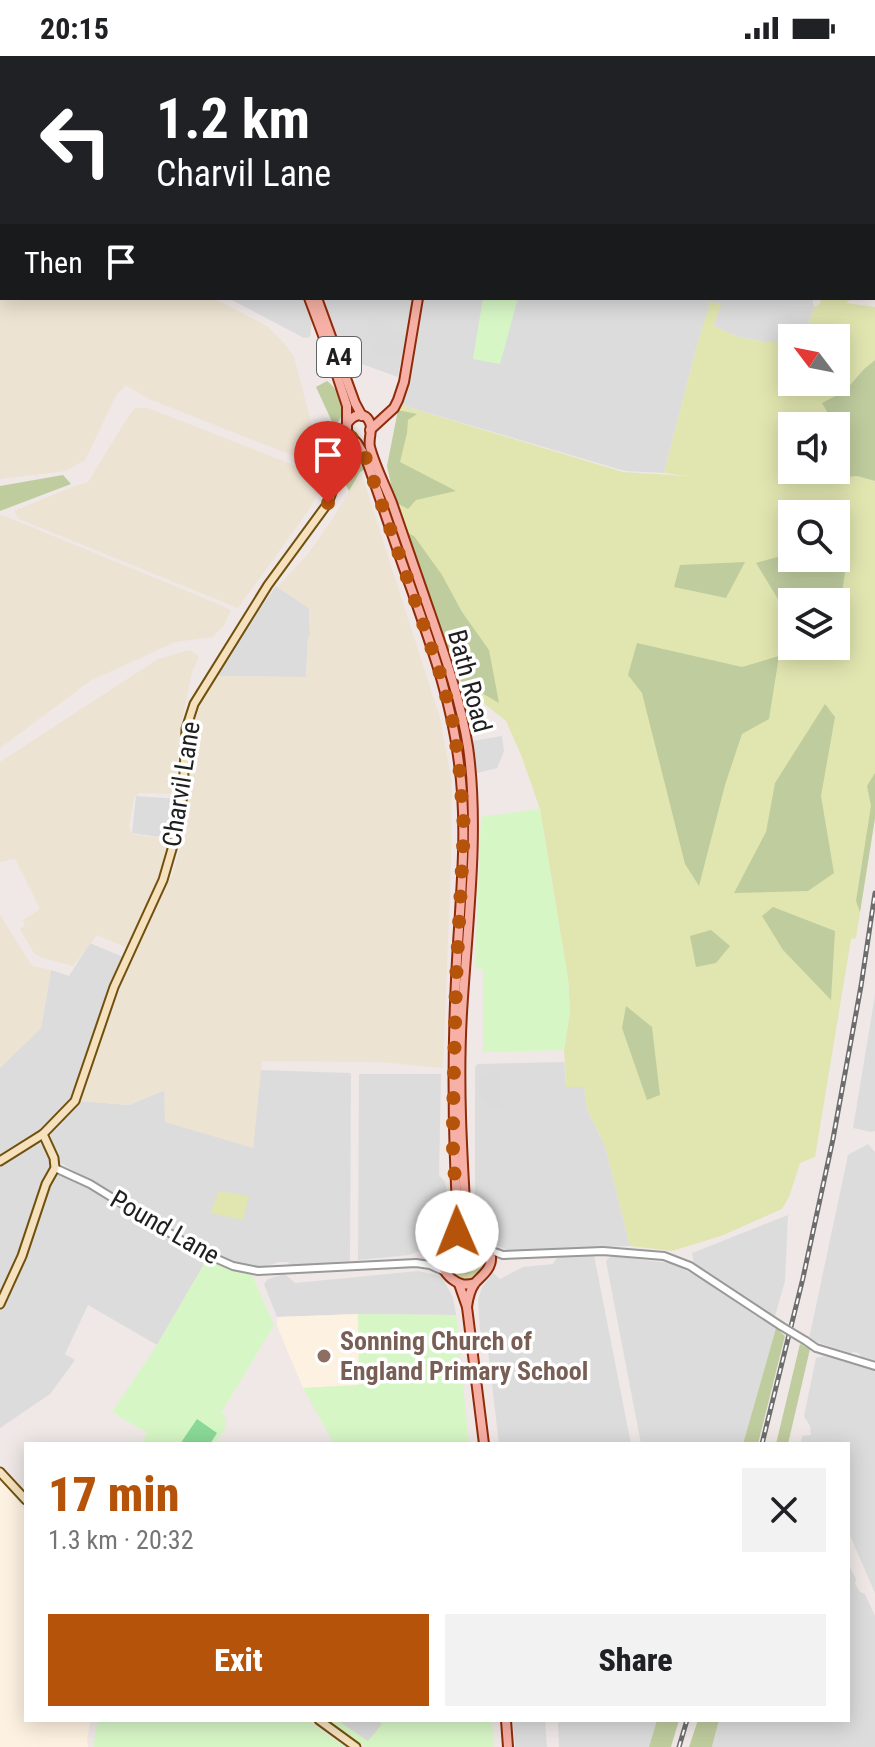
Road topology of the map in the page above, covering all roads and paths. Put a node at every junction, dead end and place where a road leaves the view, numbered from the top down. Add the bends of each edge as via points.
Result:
1 (310, 300) edge
2 (318, 300) edge
3 (418, 300) edge
4 (384, 416) junction
5 (364, 417) junction
6 (346, 425) junction
7 (370, 431) junction
8 (353, 438) junction
9 (338, 445) junction
10 (43, 1134) junction
11 (458, 1152) junction
12 (0, 1161) edge
13 (55, 1168) junction
14 (472, 1237) junction
15 (452, 1242) junction
16 (487, 1250) junction
17 (443, 1254) junction
18 (503, 1255) junction
19 (423, 1263) junction
20 (490, 1266) junction
21 (443, 1271) junction
22 (475, 1283) junction
23 (459, 1284) junction
24 (0, 1304) edge
25 (467, 1307) junction
26 (875, 1366) edge
27 (484, 1442) edge
28 (0, 1472) edge
29 (24, 1498) edge
30 (322, 1722) edge
31 (506, 1722) edge
32 (356, 1747) edge
33 (508, 1747) edge

1 - 6 main road, A4 via 346,402
2 - 5 main road, A4
3 - 4 main road via 404,382 394,408
4 - 5 main road
4 - 7 main road
5 - 6 main road, A4 via 354,416
5 - 7 main road, Bath Road / A4
6 - 8 main road, Bath Road / A4
6 - 9 main road, Charvil Lane
7 - 8 main road via 363,439
7 - 11 main road, Bath Road / A4 via 371,449 453,683 468,748 473,808
8 - 9 main road
8 - 11 main road, Bath Road / A4 via 365,456 439,670 459,763 464,829 454,1028
9 - 10 main road, Charvil Lane via 338,476 328,503 268,585 194,704 186,729 179,825 163,880 114,987 75,1101
10 - 12 main road, Charvil Lane
10 - 13 main road
11 - 14 main road, Bath Road / A4
11 - 15 main road, Bath Road / A4 via 458,1222
13 - 19 street, Pound Lane via 233,1266 258,1271
13 - 24 main road
14 - 15 main road
14 - 16 main road
15 - 17 main road
16 - 18 street
16 - 20 main road
17 - 19 street, Pound Lane
17 - 21 main road
18 - 20 street
18 - 26 street, bridge via 603,1251 664,1256 690,1266 816,1348
19 - 21 street, Pound Lane
20 - 22 main road
21 - 23 main road
22 - 23 main road
22 - 25 main road
23 - 25 main road
25 - 27 main road
28 - 29 main road
30 - 32 main road
31 - 33 main road

